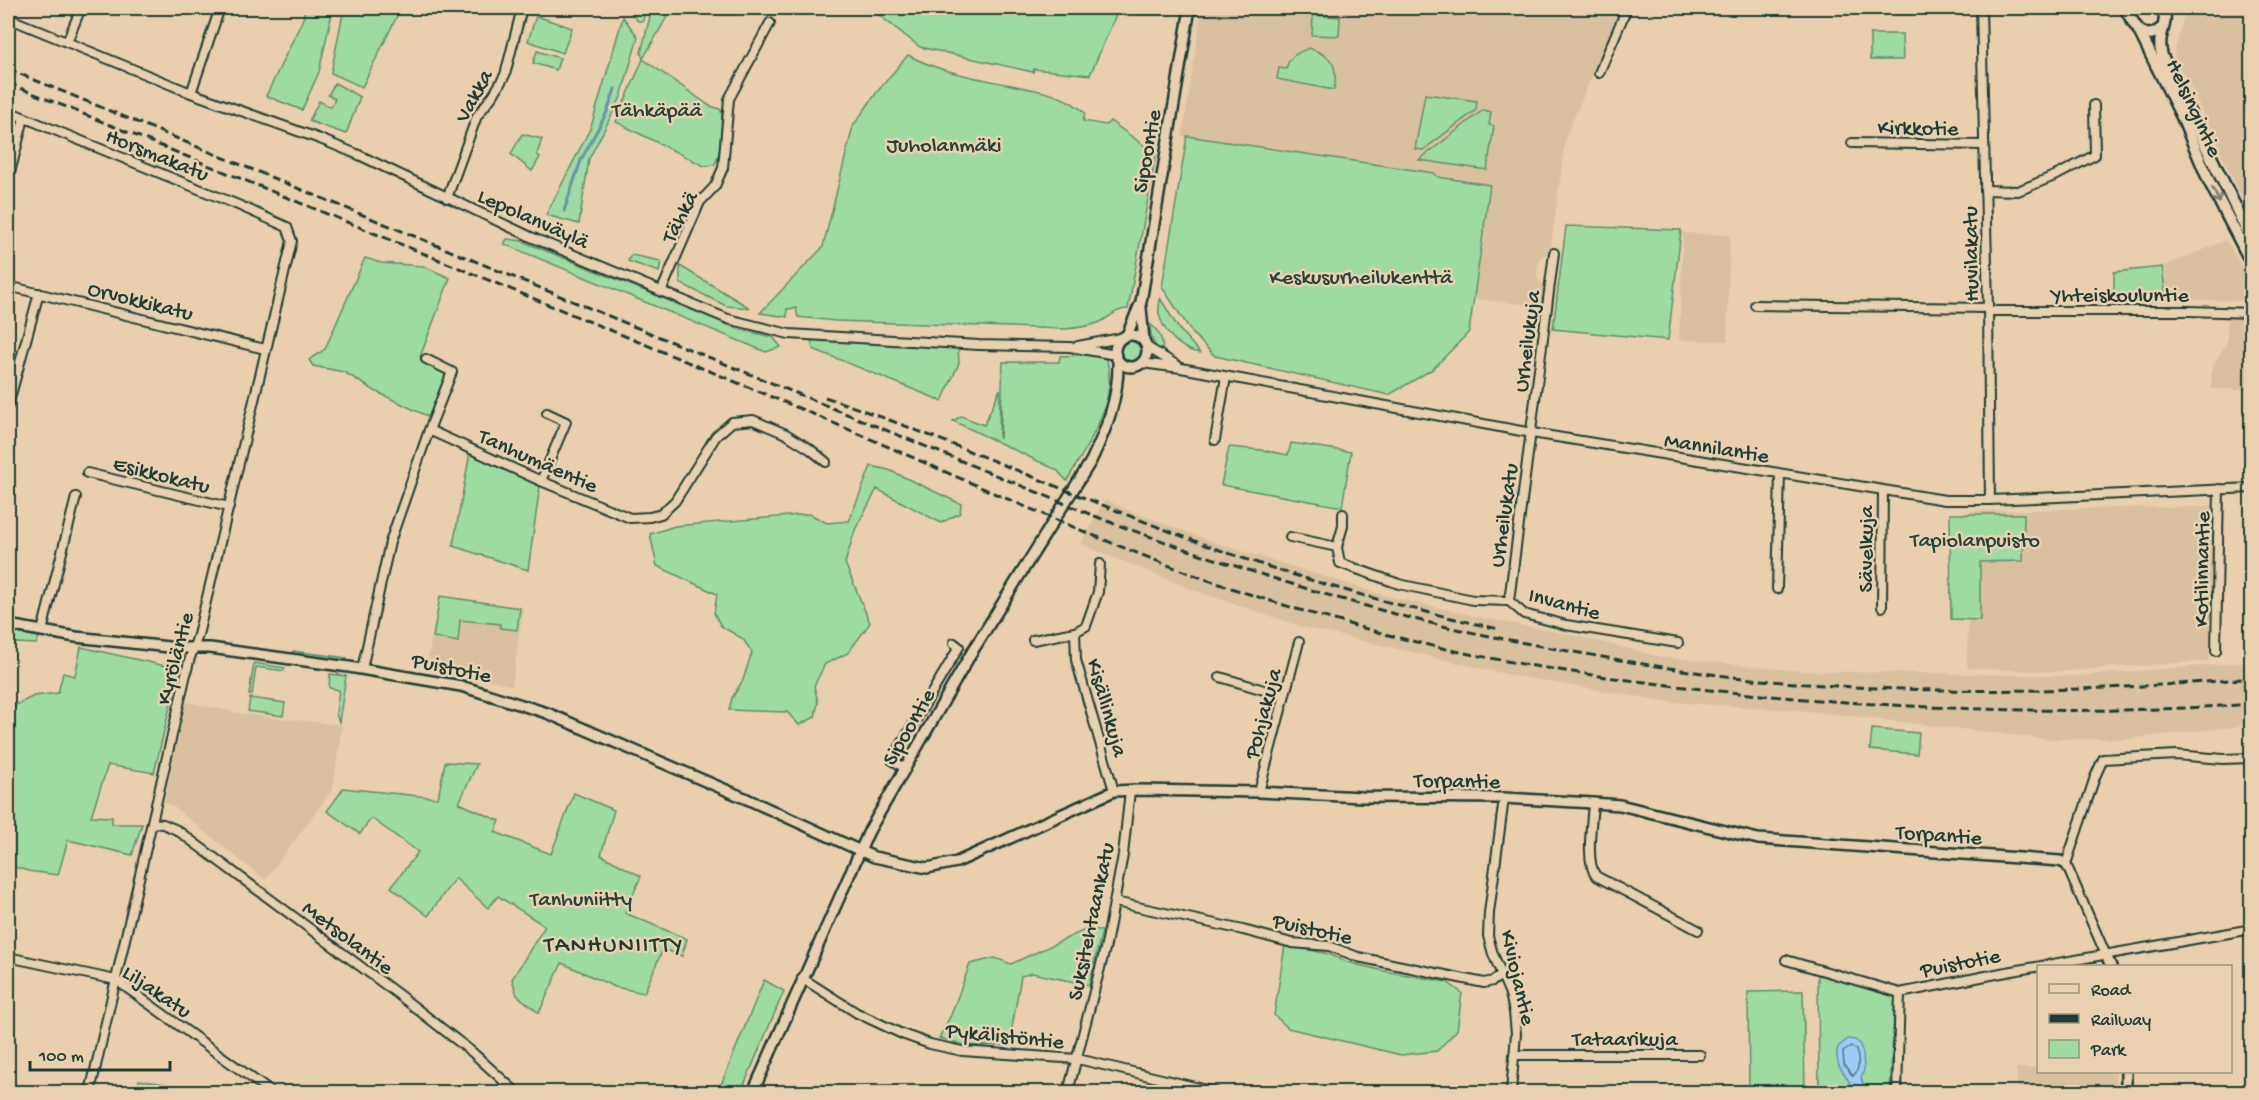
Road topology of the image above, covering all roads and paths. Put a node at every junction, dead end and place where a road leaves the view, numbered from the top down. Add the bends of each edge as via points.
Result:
1 (81, 8) edge
2 (220, 8) edge
3 (522, 8) edge
4 (1191, 8) edge
5 (1627, 8) edge
6 (1981, 8) edge
7 (2131, 10) edge
8 (2165, 15) edge
9 (8, 18) edge
10 (771, 23) dead end
11 (2139, 31) junction
12 (67, 42) junction
13 (1599, 73) dead end
14 (191, 93) junction
15 (2094, 105) dead end
16 (8, 111) edge
17 (24, 118) junction
18 (1852, 143) dead end
19 (1984, 145) junction
20 (8, 181) edge
21 (1985, 190) junction
22 (447, 198) junction
23 (291, 232) joint
24 (2252, 242) edge
25 (1554, 253) dead end
26 (2252, 264) edge
27 (8, 286) edge
28 (661, 292) junction
29 (39, 293) junction
30 (1141, 302) junction
31 (1755, 305) dead end
32 (1988, 310) junction
33 (2252, 313) edge
34 (1124, 336) junction
35 (1145, 344) junction
36 (1070, 348) junction
37 (265, 349) junction
38 (1117, 358) junction
39 (426, 359) dead end
40 (1138, 365) junction
41 (1182, 368) junction
42 (1226, 377) junction
43 (1117, 392) junction
44 (8, 406) edge
45 (547, 413) dead end
46 (429, 430) junction
47 (1532, 433) junction
48 (1215, 440) dead end
49 (826, 462) dead end
50 (87, 473) dead end
51 (1780, 474) junction
52 (541, 481) junction
53 (2252, 488) edge
54 (2219, 489) junction
55 (1883, 491) junction
56 (76, 497) dead end
57 (1990, 500) junction
58 (229, 507) junction
59 (1343, 514) dead end
60 (1290, 537) dead end
61 (1337, 547) junction
62 (1100, 564) dead end
63 (1777, 589) dead end
64 (1509, 602) junction
65 (1882, 607) dead end
66 (8, 625) edge
67 (42, 631) junction
68 (1075, 632) junction
69 (1033, 640) dead end
70 (1299, 642) dead end
71 (954, 643) dead end
72 (1678, 643) dead end
73 (193, 648) junction
74 (2216, 651) dead end
75 (362, 669) junction
76 (1220, 677) dead end
77 (1284, 696) junction
78 (2252, 758) edge
79 (906, 769) junction
80 (1130, 790) junction
81 (1114, 791) junction
82 (1258, 792) junction
83 (1504, 798) junction
84 (1593, 803) junction
85 (152, 823) junction
86 (860, 850) junction
87 (2066, 864) junction
88 (1115, 902) junction
89 (2252, 929) edge
90 (1698, 930) dead end
91 (2106, 955) junction
92 (8, 957) edge
93 (1786, 960) dead end
94 (2052, 965) edge
95 (2111, 965) edge
96 (2037, 968) edge
97 (1501, 975) junction
98 (802, 978) junction
99 (116, 980) junction
100 (1900, 993) junction
101 (1514, 1055) junction
102 (1700, 1055) dead end
103 (1078, 1059) junction
104 (2126, 1073) edge
105 (90, 1092) edge
106 (271, 1092) edge
107 (516, 1092) edge
108 (753, 1092) edge
109 (1068, 1092) edge
110 (1216, 1092) edge
111 (1511, 1092) edge
112 (1897, 1092) edge
113 (2126, 1092) edge

1 - 12 street
2 - 14 street
3 - 22 street, Vakka via 504,75 477,116
4 - 30 street, Sipoontie
5 - 13 street
6 - 19 street, Huvilakatu
7 - 11 main road, Helsingintie
8 - 11 main road via 2153,33
8 - 24 main road, Helsingintie via 2159,40 2162,56
9 - 12 street, Lepolanväylä
10 - 28 street, Tähkä via 729,99 723,168 700,202
11 -> 26 main road, Helsingintie
12 - 14 street, Lepolanväylä
14 - 22 street, Lepolanväylä via 320,139
15 - 21 street via 2095,155 2018,190
16 - 17 street, Horsmakatu
17 - 20 street
17 - 23 street, Horsmakatu via 238,205
18 - 19 street, Kirkkotie
19 - 21 street, Huvilakatu
21 - 32 street, Huvilakatu
22 - 28 street, Lepolanväylä
23 - 37 street, Kyröläntie
25 - 47 street, Urheilukuja
27 - 29 street, Orvokkikatu
28 - 36 street, Lepolanväylä via 728,319 789,334
29 - 37 street, Orvokkikatu
29 - 44 street
30 - 34 street, Sipoontie
30 - 35 street, Sipoontie
31 - 32 street, Yhteiskouluntie
32 - 33 street, Yhteiskouluntie
32 - 57 street, Huvilakatu
34 - 35 street via 1139,337
34 - 36 street, Lepolanväylä
34 - 38 street via 1115,349
35 - 40 street via 1145,359
35 - 41 street, Mannilantie
36 - 38 street, Lepolanväylä
37 - 58 street, Kyröläntie
38 - 40 street via 1130,367
38 - 43 street, Sipoontie
39 - 46 street via 452,372
40 - 41 street, Mannilantie
40 - 43 street, Sipoontie
41 - 42 street, Mannilantie
42 - 47 street, Mannilantie
42 - 48 street
43 - 79 street, Sipoontie via 1091,461 972,652
45 - 52 street via 566,422
46 - 52 street, Tanhumäentie
46 - 75 street via 390,542
47 - 51 street, Mannilantie
47 - 64 street, Urheilukatu
49 - 52 street, Tanhumäentie via 786,434 753,420 732,422 716,436 675,501 661,514 630,518
50 - 58 street, Esikkokatu
51 - 55 street, Mannilantie
51 - 63 street
53 - 54 street, Mannilantie
54 - 57 street, Mannilantie
54 - 74 street, Kotilinnantie
55 - 57 street, Mannilantie via 1945,500
55 - 65 street, Sävelkuja
56 - 67 street
58 - 73 street, Kyröläntie
59 - 61 street
60 - 61 street
61 - 64 street, Invantie via 1340,563 1399,584 1473,600
62 - 68 street, Kisällinkuja via 1098,592 1086,627
64 - 72 street, Invantie via 1524,614 1566,625
66 - 67 street, Puistotie
67 - 73 street, Puistotie
68 - 69 street, Kisällinkuja
68 - 81 street, Kisällinkuja via 1076,660
70 - 77 street, Pohjakuja
71 - 79 street via 959,647 892,760
73 - 75 street, Puistotie
73 - 85 street, Kyröläntie
75 - 86 street, Puistotie via 460,686 547,713
76 - 77 street
77 - 82 street, Pohjakuja
78 - 87 street via 2171,754 2103,759
79 - 86 street, Sipoontie
80 - 81 street, Torpantie
80 - 82 street, Torpantie
80 - 88 street, Suksitehtaankatu
81 - 86 street, Torpantie via 957,862 927,868 874,857
82 - 83 street, Torpantie
83 - 84 street, Torpantie
83 - 97 street, Kiviojantie via 1488,936
84 - 87 street, Torpantie via 1620,805 1758,839
84 - 90 street via 1590,859 1596,876
85 - 99 street, Kyröläntie
85 - 107 street, Metsolantie via 177,831 259,889 472,1052
86 - 98 street, Sipoontie
87 - 91 street
88 - 97 street, Puistotie via 1292,944 1329,946 1358,957 1484,983
88 - 103 street, Suksitehtaankatu
89 - 91 street, Puistotie
91 - 94 street, Puistotie
91 - 95 street
92 - 99 street, Liljakatu
93 - 100 street, Puistotie
96 - 100 street, Puistotie
97 - 101 street, Kiviojantie via 1514,1011
98 - 103 street, Pykälistöntie via 856,1013 930,1044 962,1051
98 - 108 street, Sipoontie
99 - 105 street, Kyröläntie
99 - 106 street, Liljakatu
100 - 112 street
101 - 102 street, Tataarikuja
101 - 111 street, Kiviojantie
103 - 109 street, Suksitehtaankatu
103 - 110 street, Pykälistöntie
104 - 113 street

